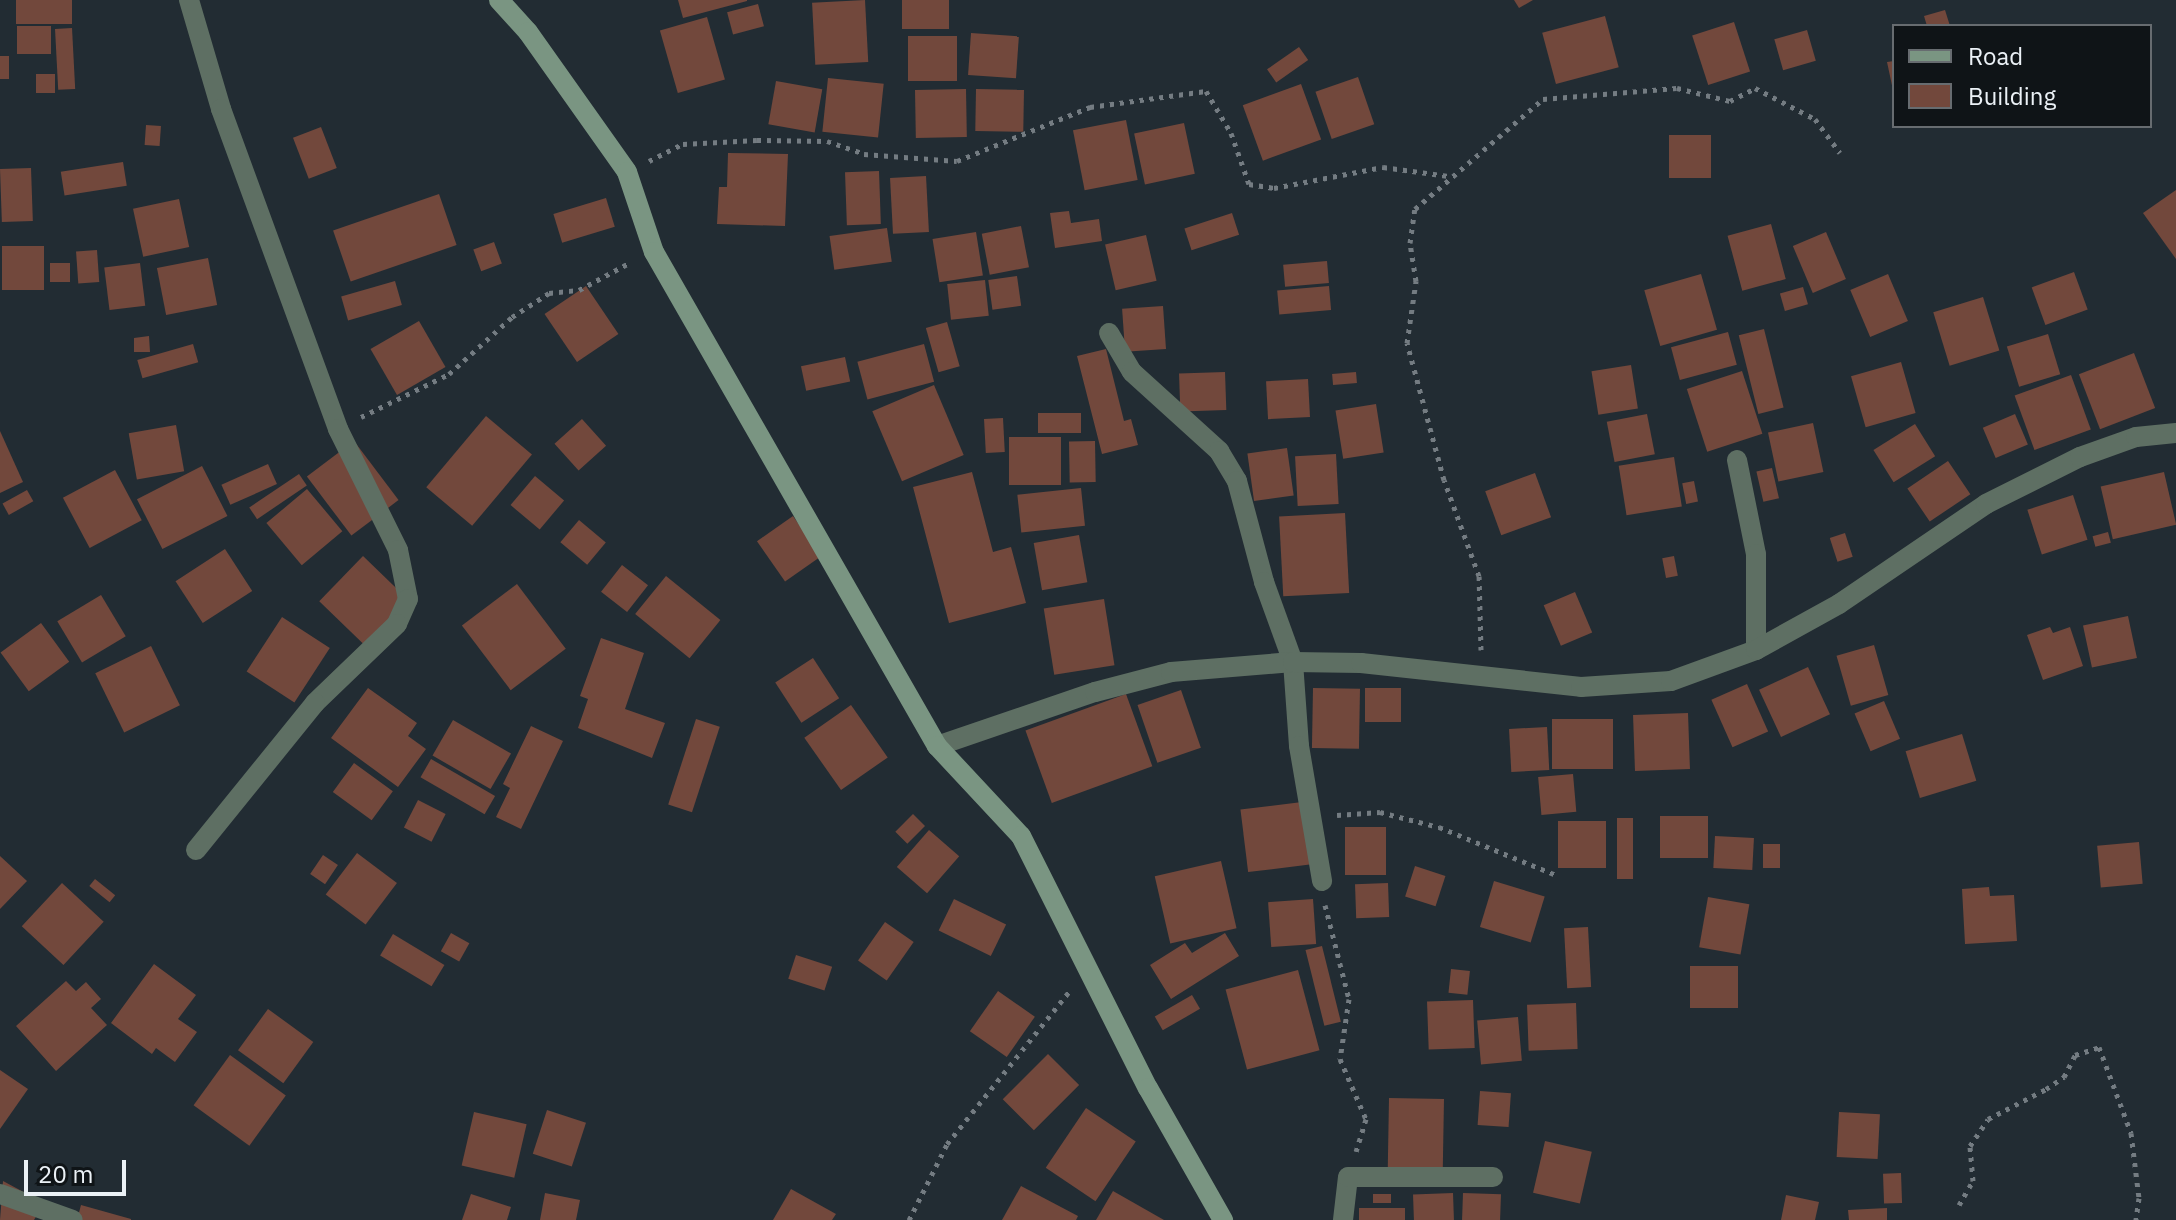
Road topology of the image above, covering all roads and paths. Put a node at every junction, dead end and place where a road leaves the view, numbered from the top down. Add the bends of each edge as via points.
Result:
1 (189, 0) edge
2 (499, 0) edge
3 (1840, 153) dead end
4 (627, 172) junction
5 (1449, 176) junction
6 (654, 252) junction
7 (1109, 333) dead end
8 (338, 429) junction
9 (2176, 433) edge
10 (1737, 460) dead end
11 (1756, 650) junction
12 (1293, 662) junction
13 (1489, 677) junction
14 (937, 746) junction
15 (1312, 818) junction
16 (196, 850) dead end
17 (1556, 875) dead end
18 (1322, 881) joint
19 (1087, 970) junction
20 (1348, 1177) junction
21 (1493, 1177) dead end
22 (0, 1194) edge
23 (1959, 1205) dead end
24 (73, 1220) edge
25 (909, 1220) edge
26 (1223, 1220) edge
27 (1343, 1220) edge
28 (2136, 1220) edge

1 - 8 street via 221,109
2 - 4 main road
3 - 5 path via 1815,119 1755,88 1730,101 1677,88 1543,99
4 - 5 path via 683,144 757,140 827,141 864,154 957,161 1090,107 1206,91 1231,133 1249,184 1274,188 1383,167
4 - 6 main road
5 - 13 path via 1415,209 1410,243 1416,281 1407,343 1444,480 1479,576 1481,656
6 - 8 path via 579,290 563,296 549,293 512,317 449,374
6 - 14 main road
7 - 12 street via 1132,372 1219,451 1237,481 1264,582
8 - 16 street via 382,508 407,577 408,599 397,624 315,703
9 - 11 street via 2136,437 2080,457 1986,504 1839,604
10 - 11 street via 1756,554
11 - 13 street via 1671,681 1581,687
12 - 13 street
12 - 14 street via 1171,672
12 - 15 street
14 - 19 main road via 1021,836
15 - 17 path via 1380,812 1439,827
15 - 18 street
18 - 20 path via 1331,941 1349,999 1340,1059 1366,1119
19 - 25 path via 1023,1042 947,1144
19 - 26 main road
20 - 21 street
20 - 27 street
22 - 24 street
23 - 28 path via 1973,1181 1970,1146 1988,1119 2046,1089 2064,1077 2075,1055 2099,1047 2131,1133 2139,1198

